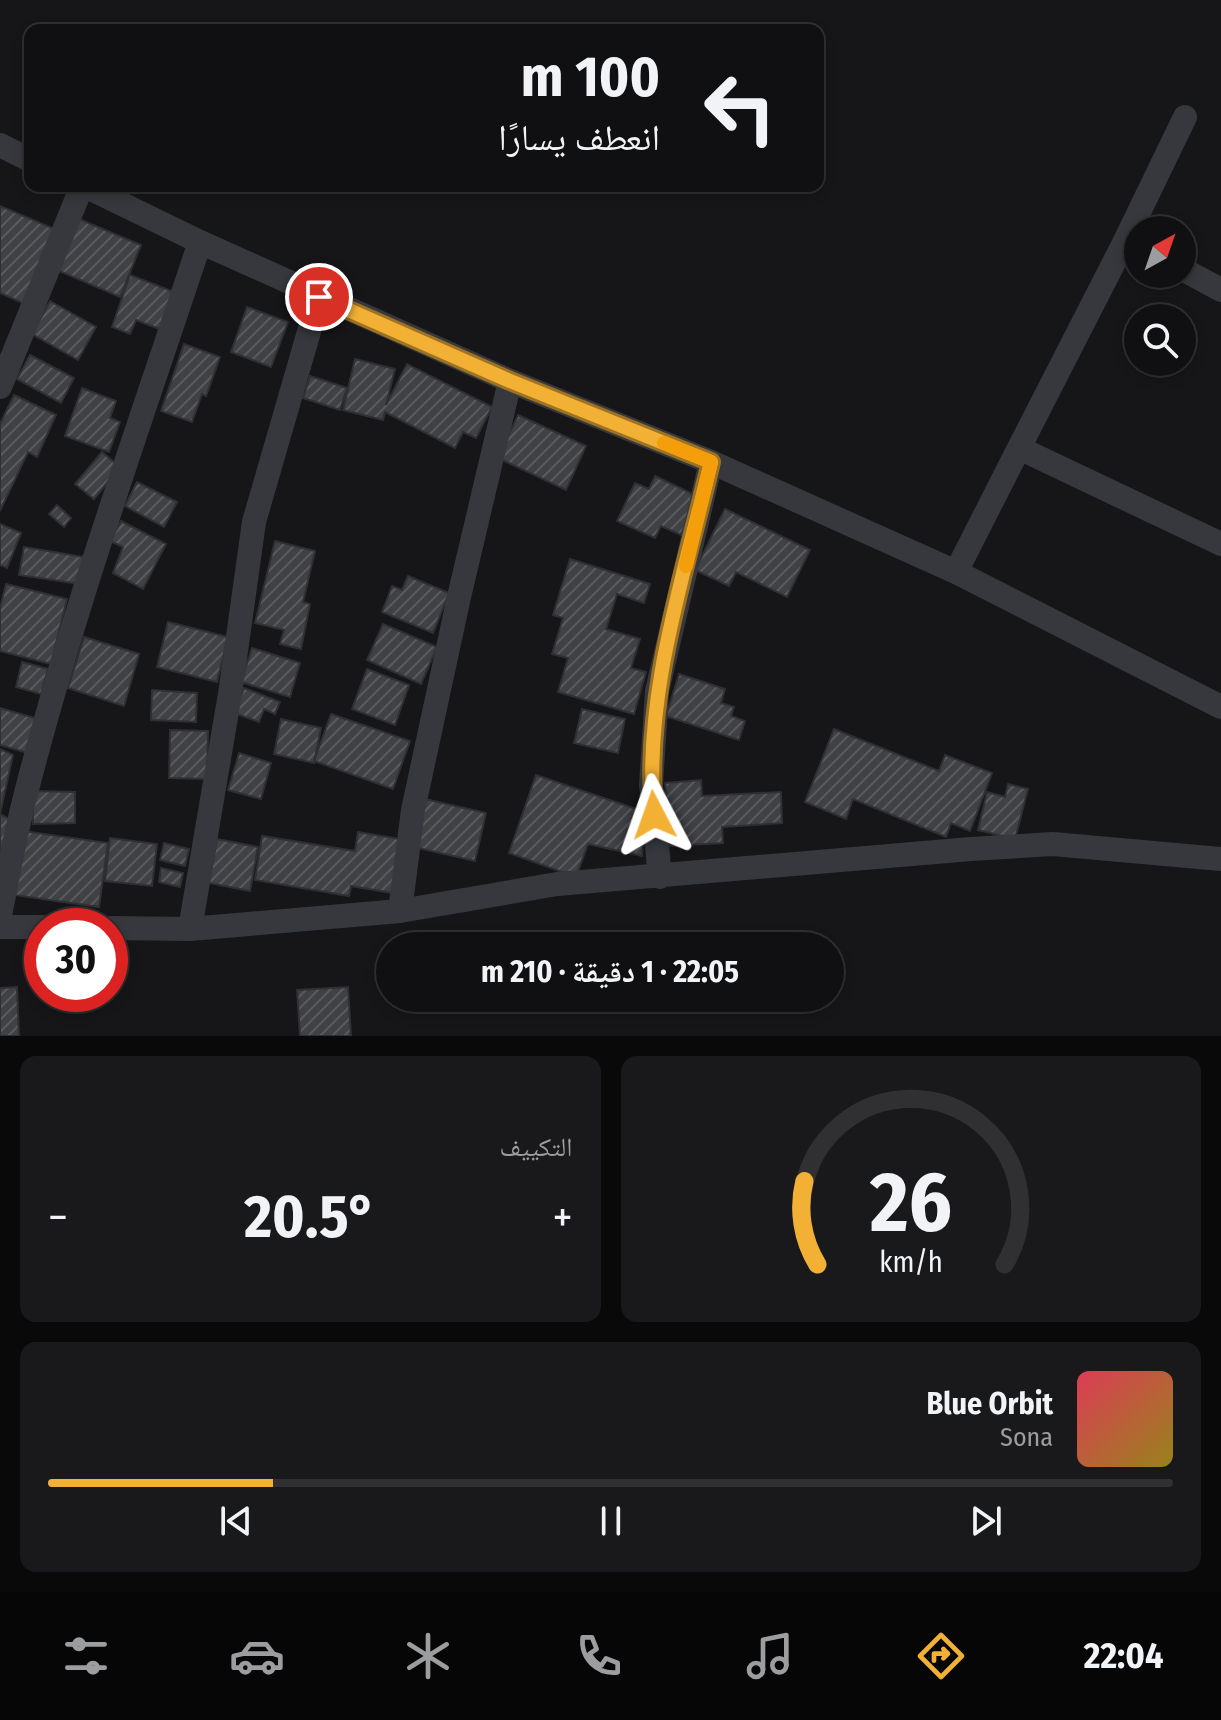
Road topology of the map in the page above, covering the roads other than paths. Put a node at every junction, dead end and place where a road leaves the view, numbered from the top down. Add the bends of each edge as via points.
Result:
1 (1185, 117) dead end
2 (0, 145) edge
3 (24, 157) edge
4 (81, 192) edge
5 (96, 192) edge
6 (1144, 216) edge
7 (200, 242) junction
8 (1124, 258) edge
9 (1196, 277) edge
10 (1221, 290) edge
11 (319, 297) junction
12 (510, 381) junction
13 (0, 387) edge
14 (1019, 448) junction
15 (711, 462) junction
16 (1221, 544) edge
17 (956, 572) junction
18 (1221, 707) edge
19 (1221, 859) edge
20 (660, 877) junction
21 (400, 911) junction
22 (0, 915) edge
23 (0, 927) edge
24 (24, 927) edge
25 (128, 928) edge
26 (190, 929) junction

1 - 6 street
2 - 3 street
4 - 13 street
5 - 7 street
7 - 11 street
7 - 22 street via 90,573 25,799
8 - 14 street
9 - 10 street
11 - 12 street
11 - 26 street via 254,522
12 - 15 street
12 - 21 street via 413,810
14 - 16 street
14 - 17 street
15 - 17 street
15 - 20 street via 657,691 651,785
17 - 18 street
19 - 20 street via 1053,844
20 - 21 street via 557,884
21 - 26 street
23 - 24 street
25 - 26 street

